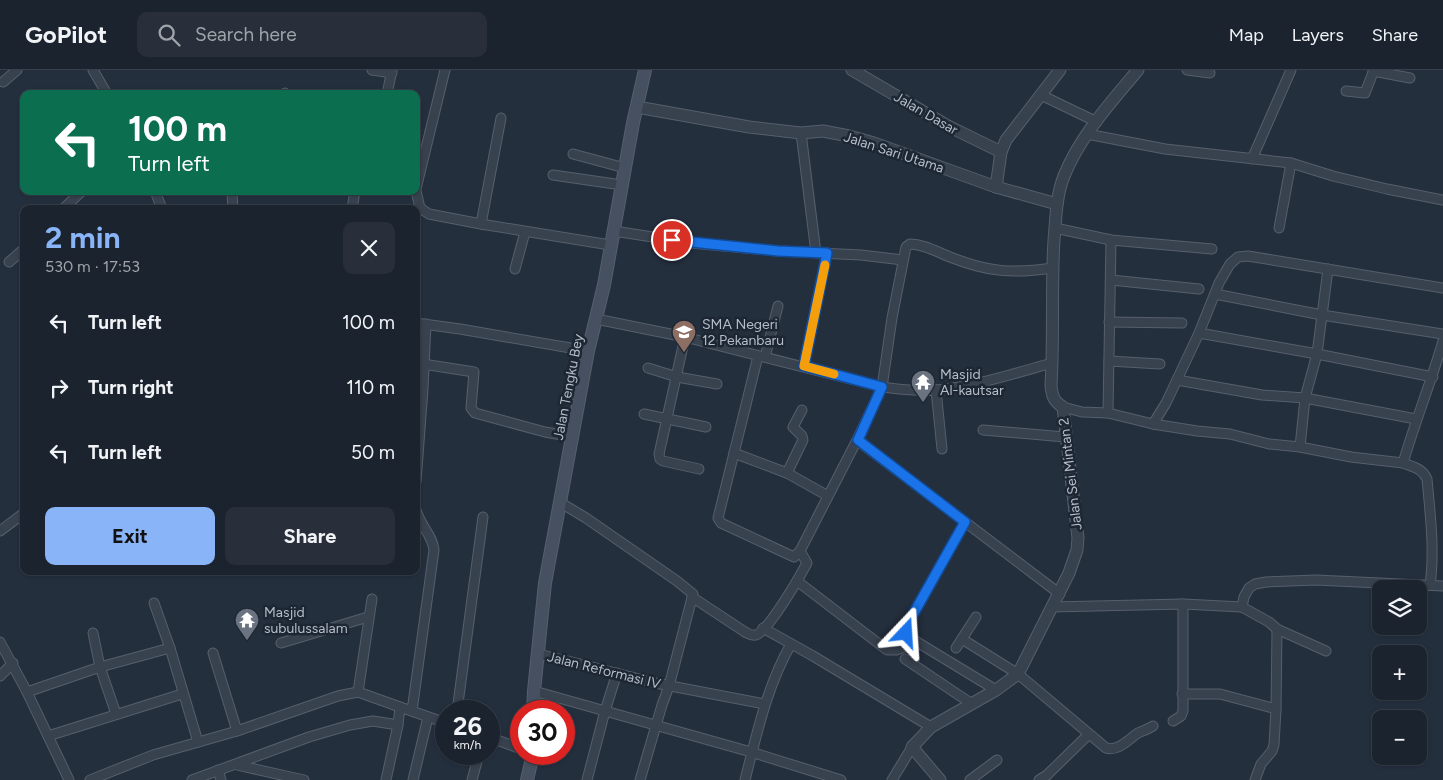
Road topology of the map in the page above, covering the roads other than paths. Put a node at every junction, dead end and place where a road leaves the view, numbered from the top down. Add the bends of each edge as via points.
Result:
1 (17, 70) edge
2 (93, 70) edge
3 (372, 70) edge
4 (445, 70) edge
5 (645, 70) edge
6 (852, 70) edge
7 (1060, 70) edge
8 (1138, 70) edge
9 (1187, 70) edge
10 (1291, 70) edge
11 (1374, 70) edge
12 (392, 71) edge
13 (1210, 73) dead end
14 (1410, 78) dead end
15 (3, 82) dead end
16 (104, 90) edge
17 (388, 90) edge
18 (1346, 91) dead end
19 (1041, 96) junction
20 (637, 107) junction
21 (501, 118) dead end
22 (1097, 122) junction
23 (801, 133) junction
24 (1087, 134) junction
25 (1001, 152) junction
26 (573, 154) dead end
27 (1252, 159) junction
28 (1292, 163) junction
29 (625, 168) junction
30 (420, 173) edge
31 (553, 175) dead end
32 (622, 185) junction
33 (996, 187) junction
34 (78, 195) edge
35 (1443, 200) edge
36 (1057, 204) junction
37 (67, 205) edge
38 (420, 208) edge
39 (480, 224) junction
40 (1055, 228) junction
41 (1279, 228) dead end
42 (614, 231) junction
43 (525, 232) junction
44 (1111, 240) junction
45 (610, 245) junction
46 (1212, 249) dead end
47 (20, 252) edge
48 (816, 253) junction
49 (827, 253) junction
50 (903, 260) junction
51 (9, 262) dead end
52 (1053, 268) junction
53 (515, 269) dead end
54 (1328, 269) junction
55 (1110, 280) junction
56 (1443, 288) edge
57 (1198, 289) dead end
58 (1215, 294) junction
59 (778, 306) dead end
60 (1322, 314) junction
61 (596, 319) junction
62 (1109, 322) junction
63 (1182, 323) dead end
64 (421, 324) edge
65 (1199, 333) junction
66 (1443, 334) edge
67 (686, 337) junction
68 (1443, 341) edge
69 (588, 351) junction
70 (1317, 354) junction
71 (762, 357) junction
72 (1109, 361) junction
73 (1052, 363) junction
74 (423, 364) junction
75 (1160, 364) dead end
76 (804, 366) junction
77 (648, 368) dead end
78 (677, 377) junction
79 (1438, 377) edge
80 (1177, 380) junction
81 (717, 384) dead end
82 (882, 387) junction
83 (936, 390) junction
84 (1305, 398) junction
85 (1063, 407) junction
86 (802, 410) dead end
87 (1108, 413) junction
88 (644, 414) dead end
89 (667, 419) junction
90 (1416, 419) junction
91 (1153, 424) junction
92 (706, 426) dead end
93 (983, 430) dead end
94 (420, 436) edge
95 (573, 437) junction
96 (1065, 437) junction
97 (858, 440) junction
98 (1300, 447) junction
99 (942, 449) dead end
100 (734, 453) junction
101 (1403, 463) junction
102 (699, 469) dead end
103 (787, 473) junction
104 (828, 496) junction
105 (561, 503) junction
106 (20, 515) edge
107 (483, 518) dead end
108 (965, 522) junction
109 (420, 523) edge
110 (0, 532) edge
111 (800, 550) junction
112 (797, 581) junction
113 (1430, 585) junction
114 (1443, 586) edge
115 (1060, 594) junction
116 (692, 597) junction
117 (372, 599) dead end
118 (154, 602) dead end
119 (1183, 604) junction
120 (1051, 607) junction
121 (1242, 607) junction
122 (368, 617) junction
123 (976, 617) dead end
124 (763, 628) junction
125 (1277, 629) junction
126 (93, 633) dead end
127 (962, 639) junction
128 (0, 642) edge
129 (917, 642) junction
130 (281, 643) dead end
131 (791, 644) junction
132 (170, 648) junction
133 (956, 648) dead end
134 (1326, 651) dead end
135 (213, 653) dead end
136 (538, 654) junction
137 (905, 659) dead end
138 (13, 663) junction
139 (100, 667) junction
140 (617, 673) junction
141 (1018, 674) junction
142 (0, 676) edge
143 (669, 686) junction
144 (996, 690) junction
145 (534, 691) junction
146 (27, 692) junction
147 (358, 692) junction
148 (182, 694) junction
149 (1182, 694) junction
150 (458, 700) edge
151 (534, 700) edge
152 (765, 704) junction
153 (972, 704) junction
154 (400, 707) junction
155 (1276, 709) junction
156 (412, 711) junction
157 (605, 711) junction
158 (116, 714) junction
159 (428, 716) junction
160 (435, 719) edge
161 (1173, 721) dead end
162 (398, 725) junction
163 (656, 725) junction
164 (1154, 726) dead end
165 (931, 728) junction
166 (237, 731) junction
167 (1089, 734) junction
168 (48, 736) junction
169 (198, 742) junction
170 (912, 747) junction
171 (752, 752) junction
172 (997, 760) dead end
173 (237, 765) junction
174 (477, 765) edge
175 (530, 765) edge
176 (218, 770) junction
177 (1253, 779) edge
178 (69, 780) edge
179 (90, 780) edge
180 (192, 780) edge
181 (221, 780) edge
182 (304, 780) edge
183 (386, 780) edge
184 (413, 780) edge
185 (472, 780) edge
186 (527, 780) edge
187 (587, 780) edge
188 (641, 780) edge
189 (745, 780) edge
190 (840, 780) edge
191 (892, 780) edge
192 (940, 780) edge
193 (970, 780) edge
194 (1039, 780) edge

1 - 15 street
2 - 16 street
3 - 12 street
4 - 30 street
5 - 20 main road, Jalan Tengku Bey
6 - 25 street, Jalan Dasar via 948,126
7 - 19 street
8 - 22 street, Jalan Sei Mintan 2
9 - 13 street
10 - 27 street
11 - 14 street
11 - 18 street via 1365,93
12 - 17 street
19 - 22 street
19 - 25 street via 1006,140
20 - 23 street, Jalan Sari Utama
20 - 29 main road, Jalan Tengku Bey
21 - 39 street
22 - 24 street, Jalan Sei Mintan 2
23 - 33 street, Jalan Sari Utama via 823,131 858,138
23 - 48 street
24 - 27 street via 1165,149
24 - 36 street, Jalan Sei Mintan 2 via 1064,177
25 - 33 street
26 - 29 street
27 - 28 street
28 - 35 street via 1333,176
28 - 41 street
29 - 32 main road, Jalan Tengku Bey
31 - 32 street
32 - 42 main road, Jalan Tengku Bey
33 - 36 street, Jalan Sari Utama
34 - 37 street
36 - 40 street, Jalan Sei Mintan 2
38 - 39 street via 424,212
39 - 43 street
40 - 44 street
40 - 52 street, Jalan Sei Mintan 2
42 - 45 main road, Jalan Tengku Bey
42 - 48 street via 691,243
43 - 45 street
43 - 53 street
44 - 46 street
44 - 55 street
45 - 61 main road, Jalan Tengku Bey
47 - 51 street
48 - 49 street
49 - 50 street
49 - 76 street
50 - 52 street via 906,247 914,244 996,271
50 - 82 street
52 - 73 street, Jalan Sei Mintan 2
54 - 56 street
54 - 58 street via 1238,257 1230,264
54 - 60 street
55 - 57 street
55 - 62 street
58 - 60 street
58 - 65 street
59 - 71 street
60 - 66 street
60 - 70 street
61 - 67 street
61 - 69 main road, Jalan Tengku Bey
62 - 63 street
62 - 72 street
64 - 69 street
64 - 74 street
65 - 70 street
65 - 80 street
67 - 71 street
67 - 78 street
68 - 79 street
69 - 95 main road, Jalan Tengku Bey
70 - 79 street
70 - 84 street
71 - 76 street
71 - 100 street
72 - 75 street
72 - 87 street
73 - 83 street
73 - 85 street, Jalan Sei Mintan 2 via 1052,394 1055,402
74 - 94 street
74 - 95 street via 474,372 471,408 475,413
76 - 82 street
77 - 78 street
78 - 81 street
78 - 89 street
79 - 90 street
80 - 84 street
80 - 91 street
82 - 83 street
82 - 97 street
83 - 99 street
84 - 90 street
84 - 98 street
85 - 87 street
85 - 96 street, Jalan Sei Mintan 2
86 - 103 street via 794,427 803,440
87 - 91 street
88 - 89 street
89 - 92 street
89 - 102 street via 660,459
90 - 101 street
91 - 98 street
93 - 96 street
95 - 105 main road, Jalan Tengku Bey
96 - 115 street, Jalan Sei Mintan 2 via 1078,544
97 - 104 street
97 - 108 street
98 - 101 street
100 - 103 street
100 - 111 street via 719,521 791,556
101 - 113 street via 1421,470 1427,478 1431,520
103 - 104 street
104 - 111 street
105 - 116 street via 691,590
105 - 136 main road, Jalan Tengku Bey via 545,583
106 - 110 street
107 - 150 street
108 - 115 street
108 - 129 street via 906,627 906,633
109 - 156 street via 432,540 434,550
111 - 112 street via 807,563
112 - 124 street
112 - 129 street via 887,650
113 - 114 street
113 - 121 street via 1316,580 1266,582 1249,588
115 - 120 street, Jalan Sei Mintan 2
116 - 124 street via 750,635
116 - 143 street
117 - 122 street
118 - 132 street
119 - 120 street
119 - 121 street
119 - 149 street
120 - 141 street, Jalan Sei Mintan 2
121 - 125 street
122 - 130 street
122 - 147 street
123 - 127 street
124 - 131 street
125 - 134 street
125 - 155 street
126 - 139 street
127 - 133 street
127 - 141 street
128 - 138 street
129 - 144 street
131 - 152 street
131 - 165 street
132 - 139 street
132 - 148 street
135 - 166 street
136 - 140 street, Jalan Reformasi IV
136 - 145 main road, Jalan Tengku Bey
137 - 153 street
138 - 142 street
138 - 146 street
139 - 146 street
139 - 158 street
140 - 143 street, Jalan Reformasi IV
140 - 157 street
141 - 144 street, Jalan Sei Mintan 2
141 - 167 street
143 - 152 street, Jalan Reformasi IV
143 - 163 street
144 - 153 street, Jalan Sei Mintan 2
145 - 151 main road, Jalan Tengku Bey
145 - 157 street
146 - 168 street
147 - 154 street
147 - 166 street
148 - 158 street
148 - 169 street
149 - 155 street via 1220,694
149 - 161 street via 1183,711
152 - 171 street
153 - 165 street, Jalan Sei Mintan 2
154 - 156 street
154 - 162 street
155 - 177 street via 1272,751
156 - 159 street
157 - 163 street
157 - 187 street
158 - 168 street
159 - 160 street
159 - 184 street
162 - 173 street via 373,721 350,725
162 - 183 street
163 - 171 street
163 - 188 street
164 - 167 street via 1111,749
165 - 170 street, Jalan Sei Mintan 2
166 - 169 street
167 - 194 street
168 - 178 street
169 - 179 street via 153,755
170 - 191 street
170 - 192 street
171 - 189 street
171 - 190 street
172 - 193 street
173 - 176 street
173 - 182 street
174 - 185 street
175 - 186 main road
176 - 180 street
176 - 181 street

